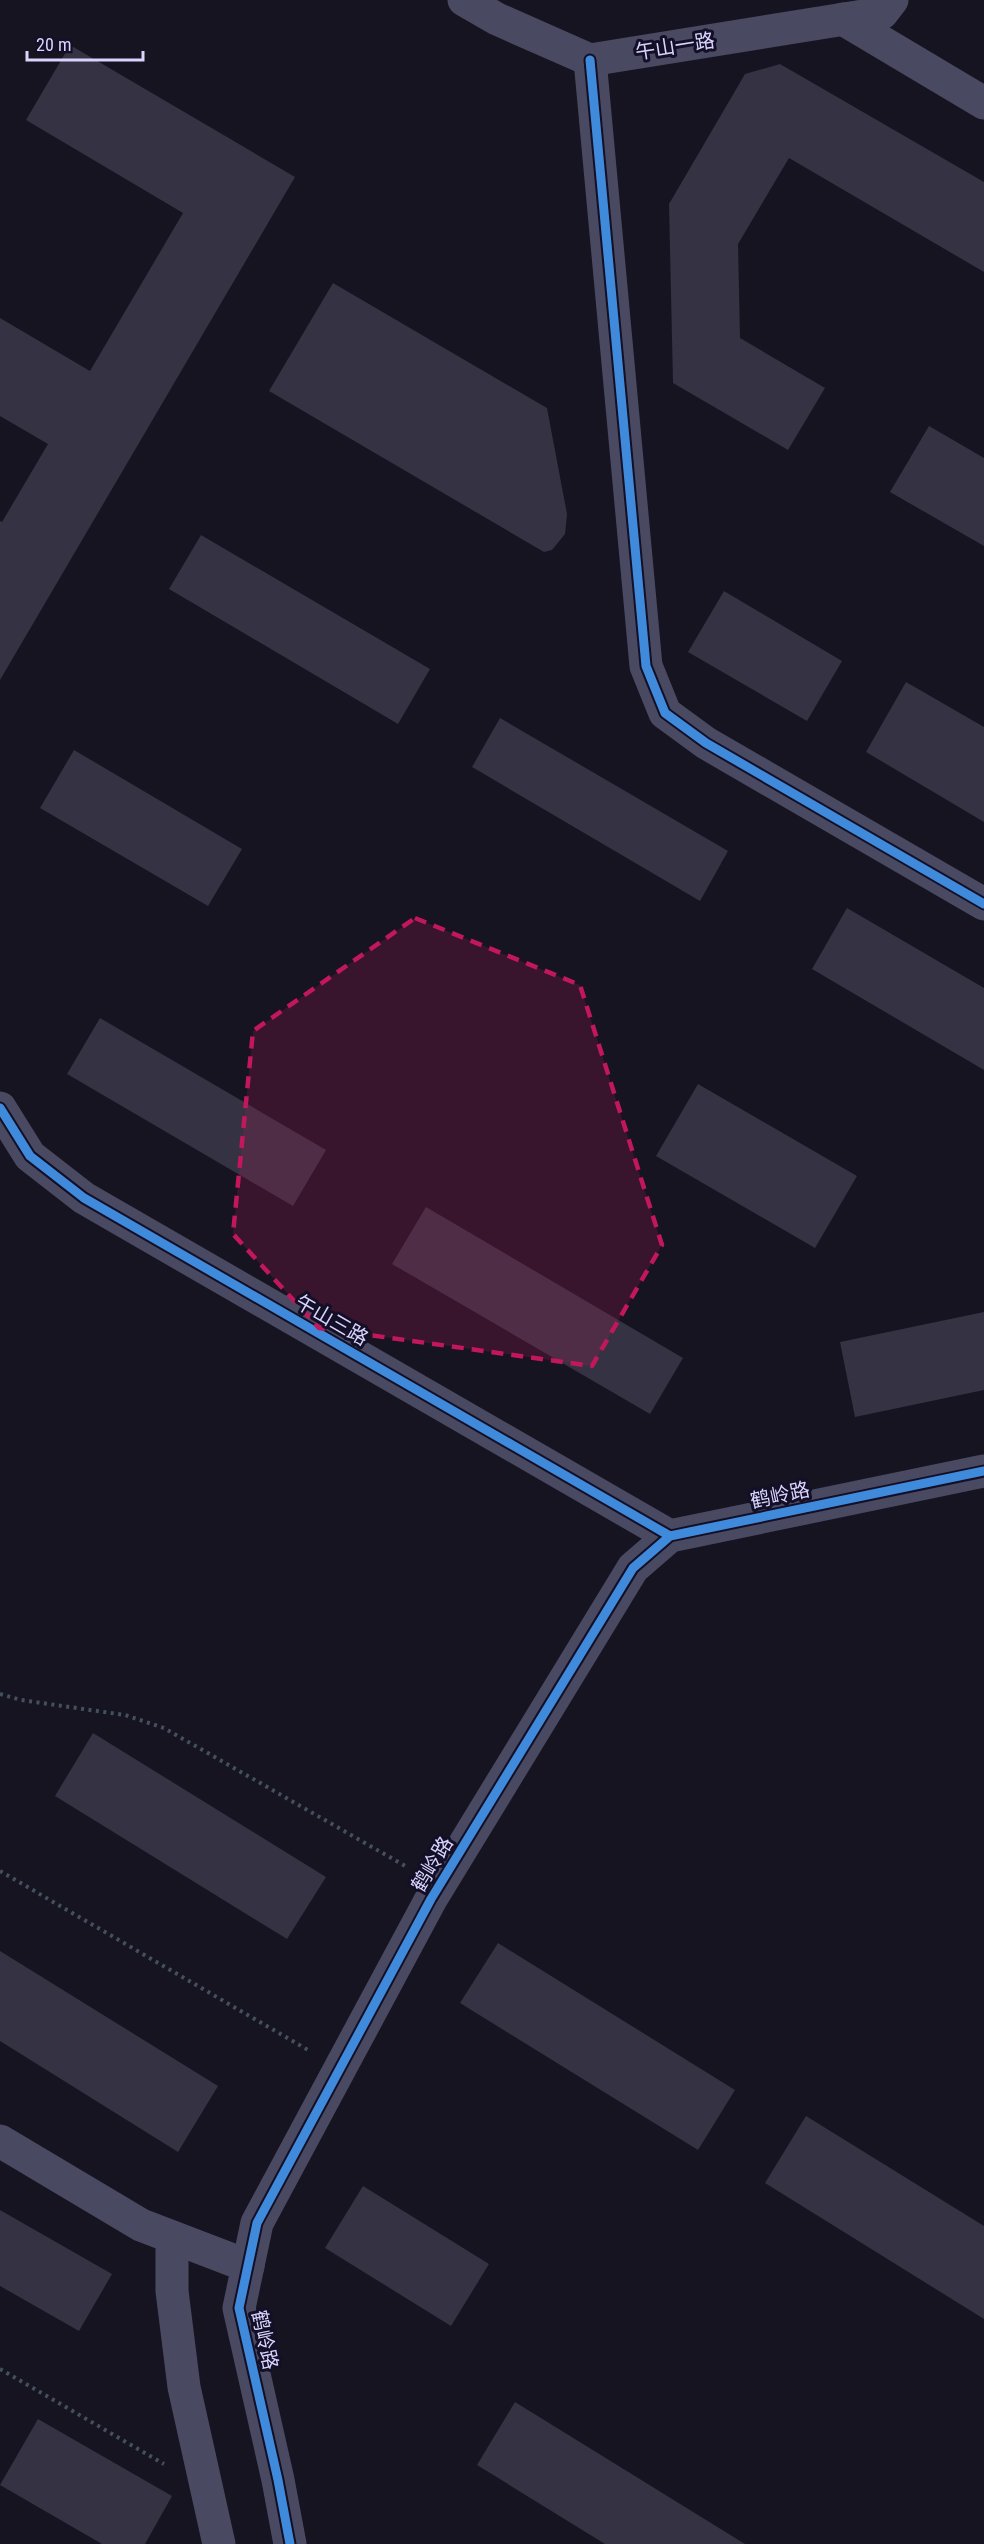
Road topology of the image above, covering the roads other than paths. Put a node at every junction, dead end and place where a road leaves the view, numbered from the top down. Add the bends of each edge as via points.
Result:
1 (464, 0) edge
2 (892, 0) edge
3 (843, 20) junction
4 (590, 60) junction
5 (984, 103) edge
6 (984, 904) edge
7 (0, 1108) edge
8 (984, 1471) edge
9 (670, 1536) junction
10 (0, 2141) edge
11 (172, 2237) junction
12 (248, 2266) junction
13 (219, 2544) edge
14 (290, 2544) edge

1 - 4 street
2 - 3 street, 午山一路 via 882,14
3 - 4 street, 午山一路
3 - 5 street
4 - 6 street via 646,666 665,713 706,743
7 - 9 street, 午山三路 via 30,1156 84,1198
8 - 9 street, 鹤岭路
9 - 12 street, 鹤岭路 via 633,1568 439,1886 257,2223
10 - 11 street via 141,2225
11 - 12 street
11 - 13 street via 172,2290 184,2387
12 - 14 street, 鹤岭路 via 239,2308

